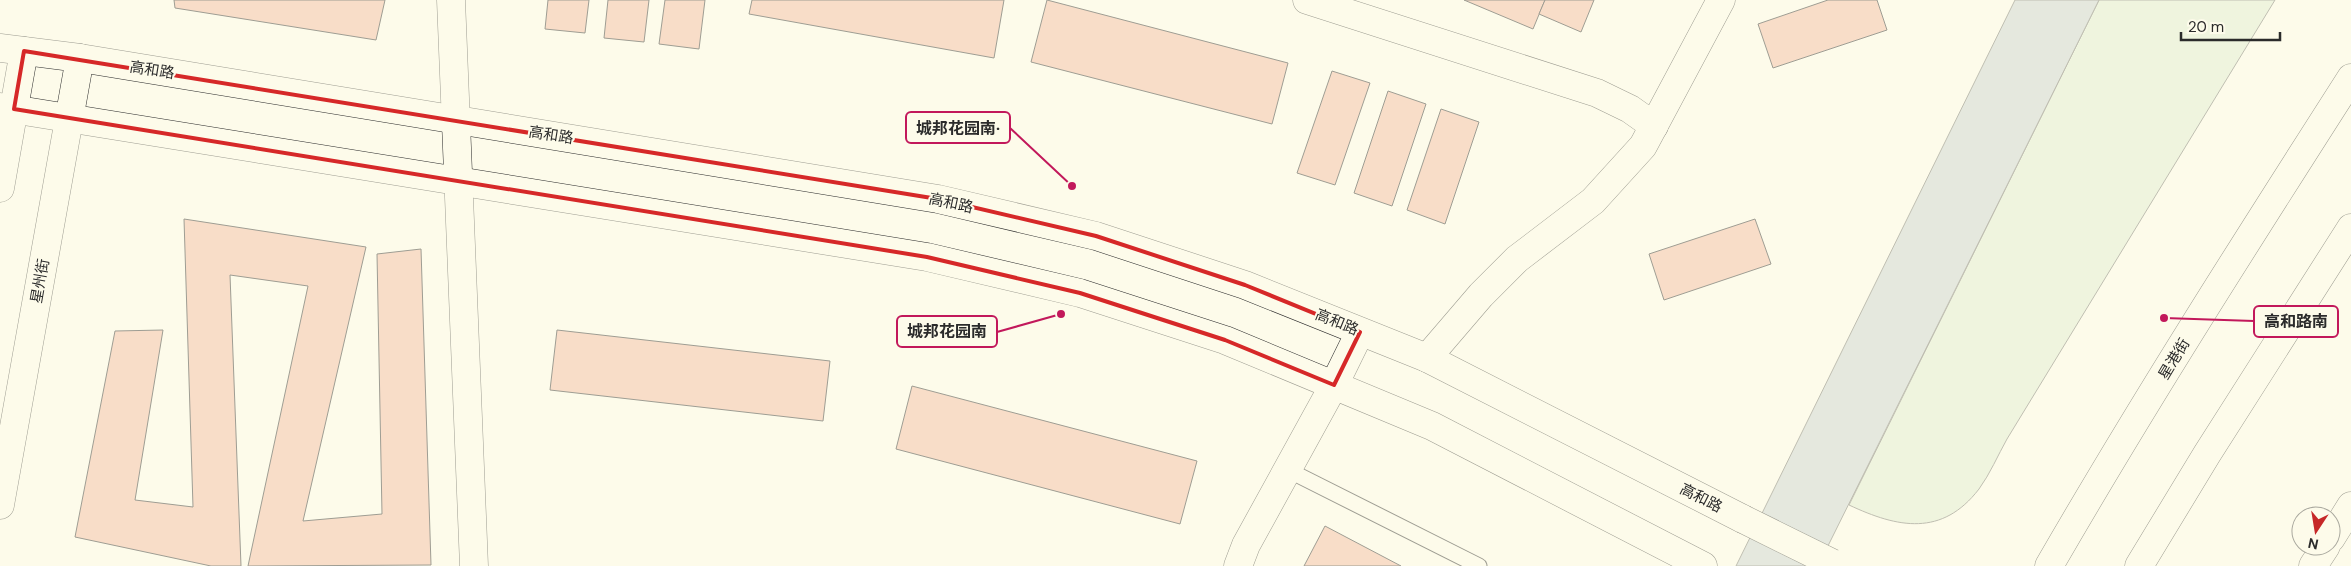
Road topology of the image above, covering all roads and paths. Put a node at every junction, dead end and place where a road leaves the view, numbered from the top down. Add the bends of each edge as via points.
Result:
1 (451, 0) edge
2 (1307, 0) edge
3 (1721, 0) edge
4 (12, 49) edge
5 (80, 58) junction
6 (2351, 78) edge
7 (7, 108) edge
8 (70, 116) junction
9 (456, 120) junction
10 (1654, 126) junction
11 (458, 180) junction
12 (0, 188) edge
13 (2351, 228) edge
14 (1360, 332) junction
15 (1427, 358) junction
16 (1334, 385) junction
17 (1288, 470) junction
18 (0, 505) edge
19 (2351, 506) edge
20 (2341, 522) edge
21 (1835, 564) edge
22 (474, 566) edge
23 (1238, 566) edge
24 (1479, 566) edge
25 (1703, 566) edge
26 (2049, 566) edge
27 (2139, 566) edge

1 - 9 main road
2 - 10 main road via 1597,92
3 - 10 main road
4 - 5 main road, 高和路
4 - 7 main road
5 - 8 main road, 星州街
5 - 9 main road, 高和路
6 - 26 main road, 星港街 via 2236,256
7 - 8 main road
7 - 12 main road
8 - 11 main road
8 - 18 main road, 星州街
9 - 11 main road
9 - 14 main road, 高和路 via 938,199 1059,227 1245,285
10 - 15 main road via 1643,146 1614,180 1561,227 1517,259
11 - 16 main road via 927,257 1080,293 1225,340
11 - 22 main road
13 - 27 main road
14 - 15 main road, 高和路
14 - 16 main road
15 - 21 main road, 高和路, bridge
16 - 17 main road
16 - 25 main road via 1432,426
17 - 23 main road via 1246,545
17 - 24 lane
19 - 20 main road

